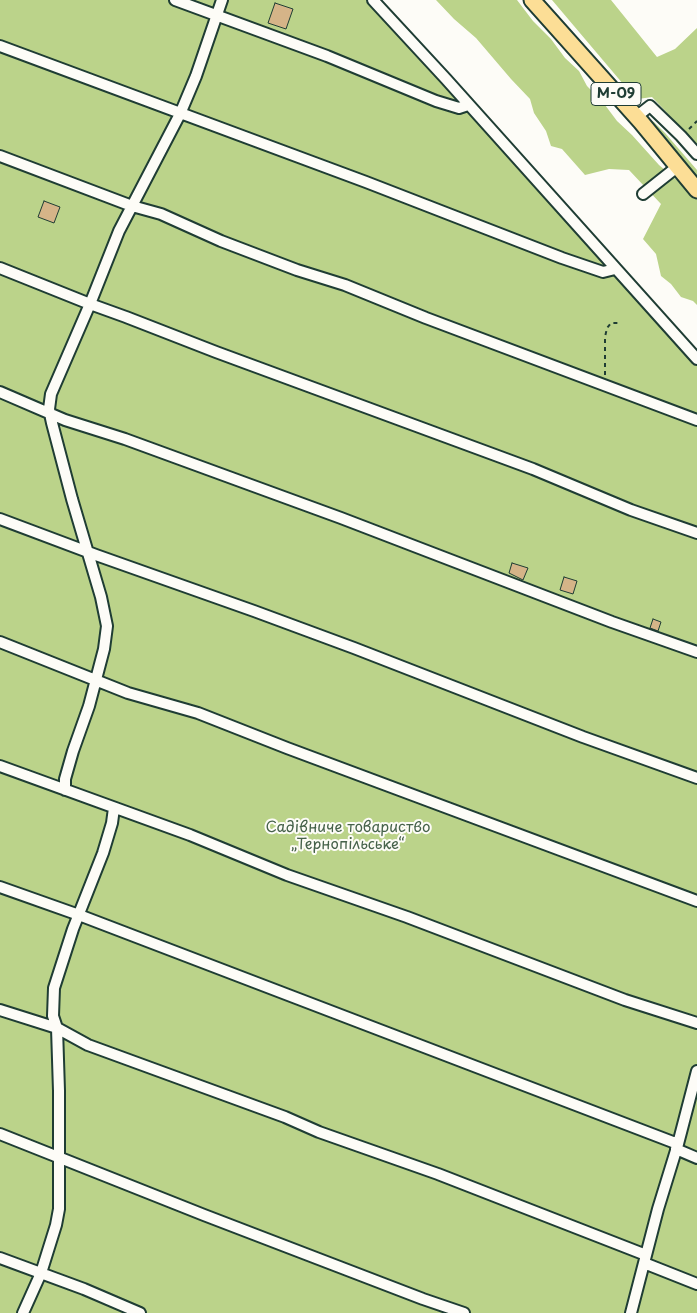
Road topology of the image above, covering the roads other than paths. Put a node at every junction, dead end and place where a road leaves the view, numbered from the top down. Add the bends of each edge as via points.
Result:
1 (175, 0) edge
2 (222, 0) edge
3 (373, 0) edge
4 (532, 0) edge
5 (217, 16) junction
6 (0, 46) edge
7 (468, 105) junction
8 (180, 114) junction
9 (636, 117) junction
10 (697, 154) edge
11 (0, 156) edge
12 (678, 167) junction
13 (697, 190) edge
14 (644, 194) dead end
15 (132, 206) junction
16 (0, 268) edge
17 (615, 269) junction
18 (90, 304) junction
19 (697, 359) edge
20 (0, 392) edge
21 (50, 413) junction
22 (697, 420) edge
23 (0, 519) edge
24 (697, 533) edge
25 (87, 551) junction
26 (0, 642) edge
27 (697, 652) edge
28 (96, 680) junction
29 (0, 766) edge
30 (697, 778) edge
31 (65, 790) junction
32 (114, 808) junction
33 (0, 886) edge
34 (697, 901) edge
35 (79, 915) junction
36 (0, 1010) edge
37 (697, 1023) edge
38 (57, 1028) junction
39 (697, 1071) edge
40 (0, 1134) edge
41 (677, 1147) junction
42 (58, 1156) junction
43 (697, 1158) edge
44 (0, 1258) edge
45 (645, 1259) junction
46 (41, 1273) junction
47 (697, 1284) edge
48 (24, 1313) edge
49 (140, 1313) edge
50 (464, 1313) edge
51 (631, 1313) edge

1 - 5 street
2 - 5 street
3 - 7 street
4 - 9 highway, М-09
5 - 7 street via 327,56 436,101 459,108
5 - 8 street
6 - 8 street
7 - 17 street
8 - 15 street
8 - 17 street via 562,258 603,272
9 - 10 street via 650,106
9 - 12 highway, М-09
11 - 15 street
12 - 13 highway, М-09
12 - 14 street
15 - 18 street
15 - 22 street via 161,214 221,241
16 - 18 street
17 - 19 street
18 - 21 street via 51,394
18 - 24 street
20 - 21 street
21 - 25 street
21 - 27 street
23 - 25 street
25 - 28 street via 107,626
25 - 30 street
26 - 28 street
28 - 31 street via 65,779
28 - 34 street via 128,693 198,713
29 - 31 street
31 - 32 street
32 - 35 street via 103,853
32 - 37 street via 625,1000
33 - 35 street
35 - 38 street via 54,988 53,1016
35 - 41 street
36 - 38 street
38 - 42 street
38 - 45 street via 88,1045 438,1174
39 - 41 street
40 - 42 street
41 - 43 street
41 - 45 street
42 - 46 street via 59,1209
42 - 50 street
44 - 46 street
45 - 47 street
45 - 51 street
46 - 48 street
46 - 49 street

